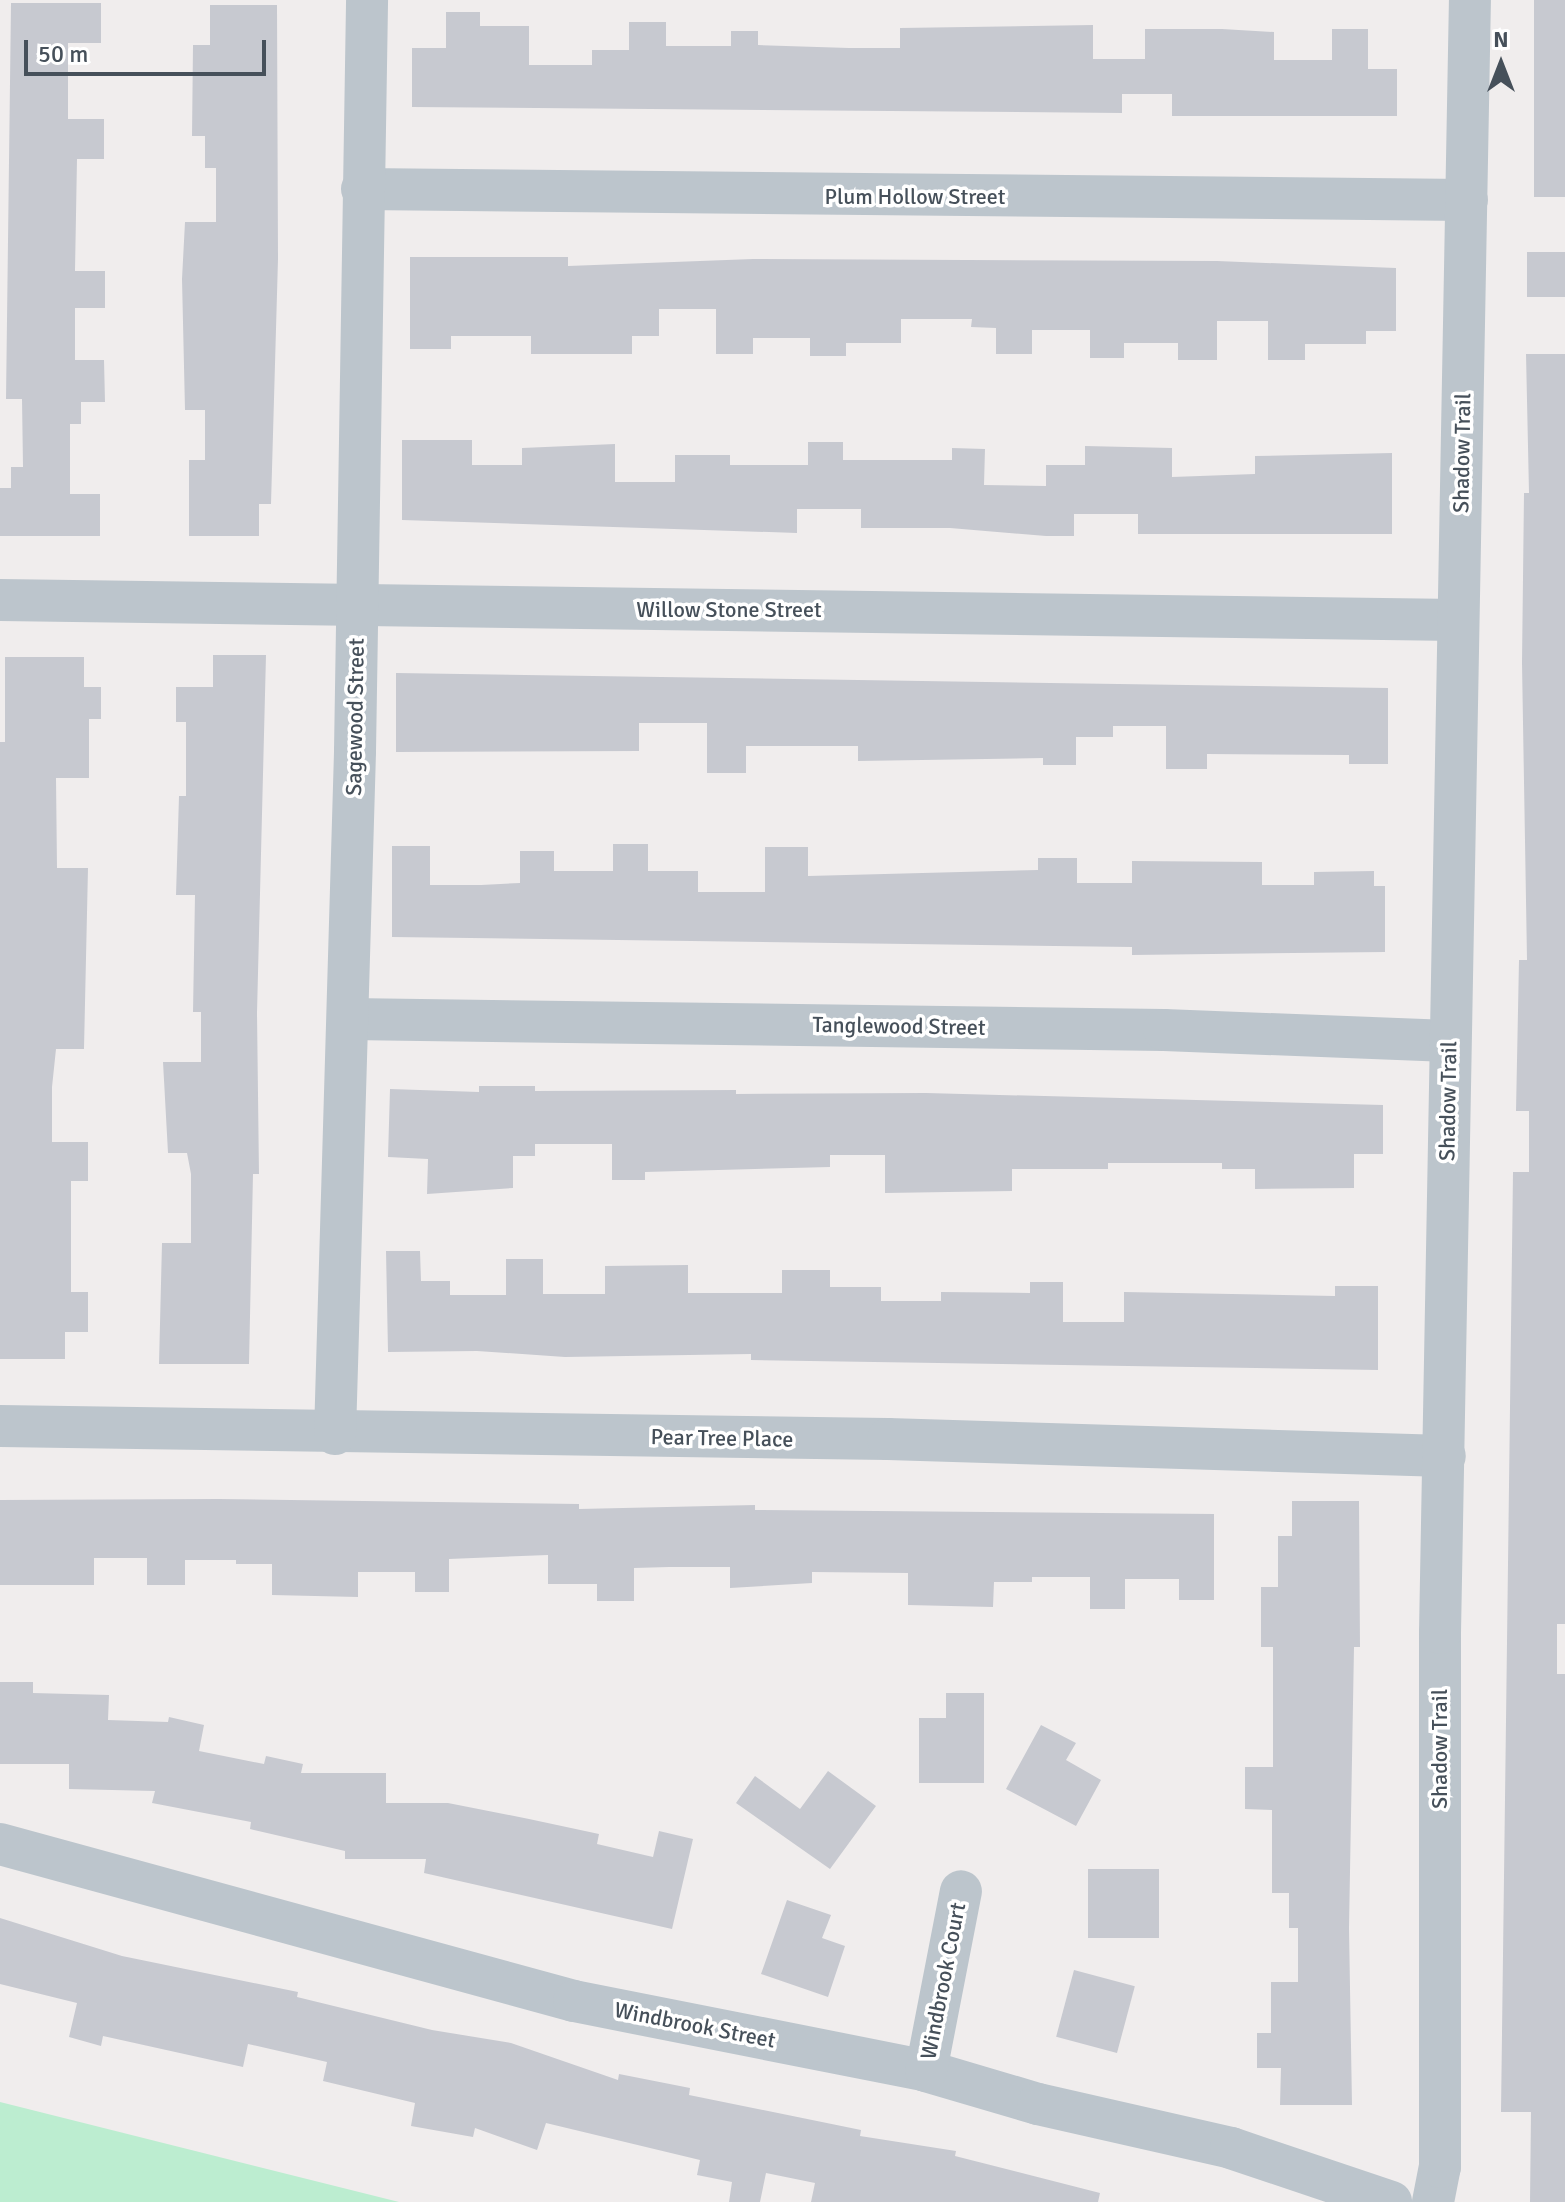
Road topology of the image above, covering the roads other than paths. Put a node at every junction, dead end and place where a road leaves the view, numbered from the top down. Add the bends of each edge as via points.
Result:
1 (367, 0) edge
2 (1470, 0) edge
3 (362, 189) junction
4 (1467, 200) junction
5 (0, 600) edge
6 (358, 605) junction
7 (1458, 620) junction
8 (349, 1019) junction
9 (1449, 1041) junction
10 (0, 1426) edge
11 (335, 1434) junction
12 (1445, 1456) junction
13 (0, 1844) edge
14 (961, 1891) dead end
15 (926, 2071) junction
16 (1391, 2202) edge
17 (1433, 2202) edge

1 - 3 street, Sagewood Street
2 - 4 street, Shadow Trail
3 - 4 street, Plum Hollow Street
3 - 6 street, Sagewood Street
4 - 7 street, Shadow Trail
5 - 6 street, Willow Stone Street
6 - 7 street, Willow Stone Street
6 - 8 street, Sagewood Street
7 - 9 street, Shadow Trail
8 - 9 street, Tanglewood Street via 1164,1030
8 - 11 street, Sagewood Street
9 - 12 street, Shadow Trail
10 - 11 street, Pear Tree Place
11 - 12 street, Pear Tree Place via 888,1439
12 - 17 street, Shadow Trail via 1440,2167
13 - 15 street, Windbrook Street via 574,2001
14 - 15 street, Windbrook Court
15 - 16 street, Windbrook Street via 1038,2104 1231,2148

